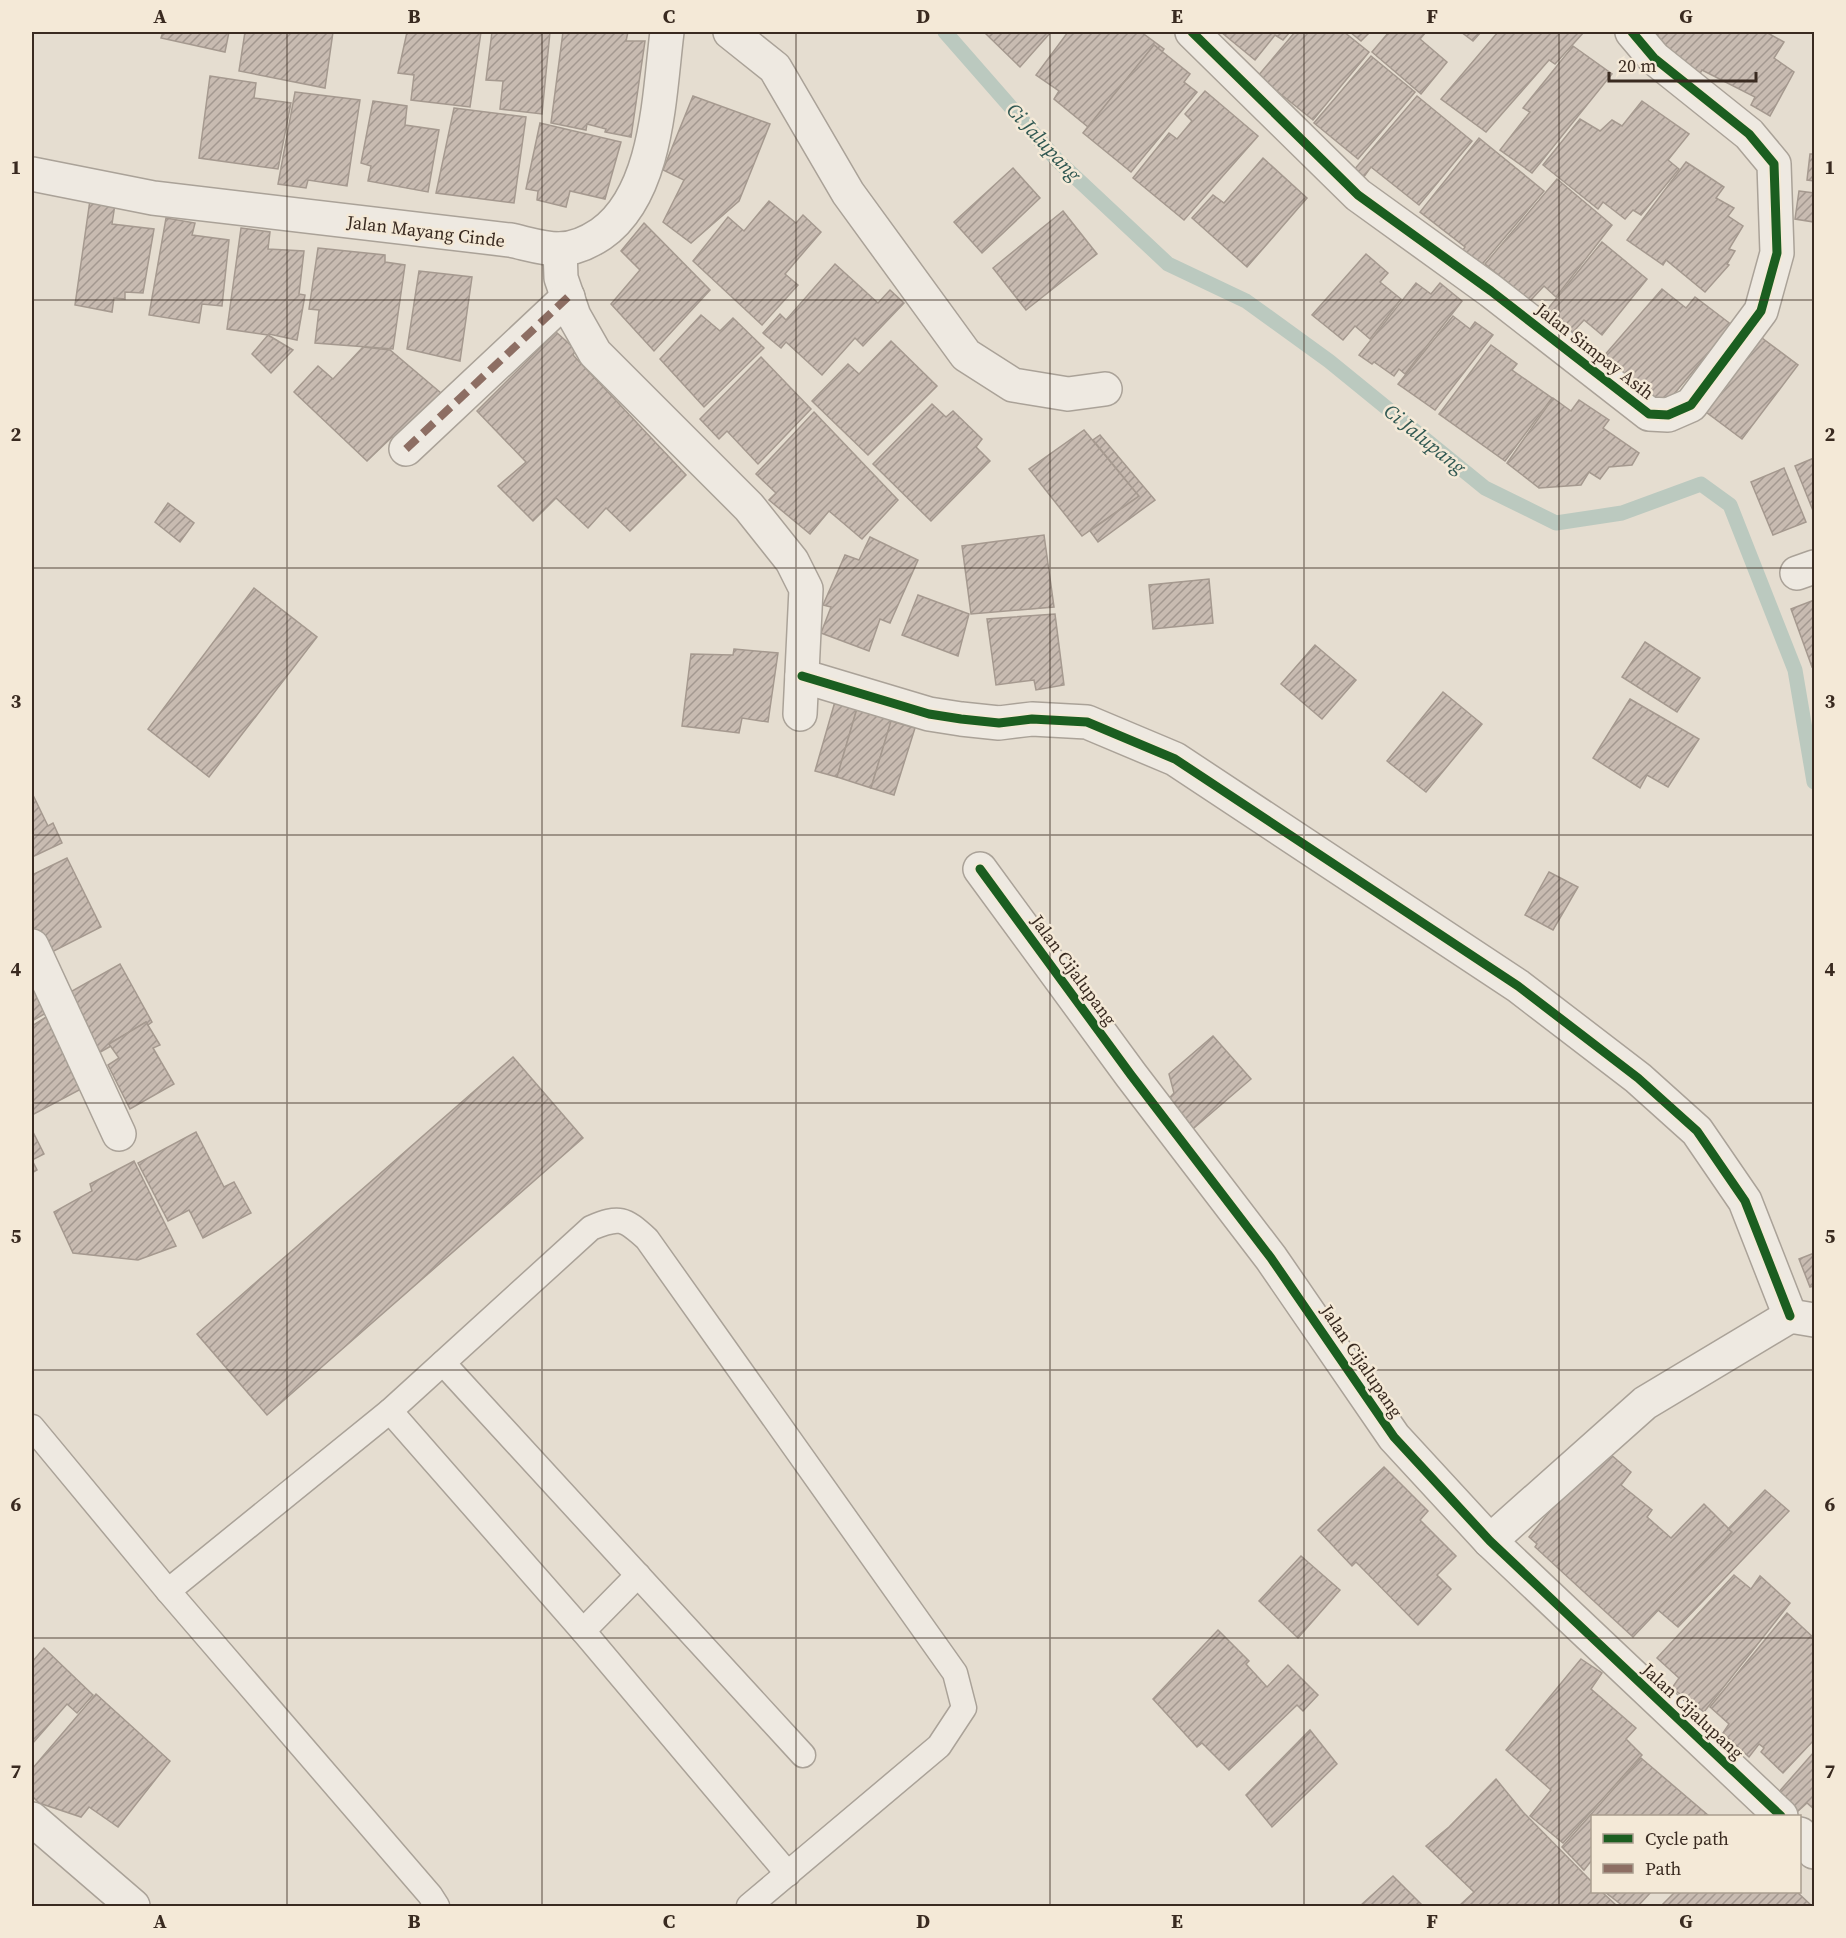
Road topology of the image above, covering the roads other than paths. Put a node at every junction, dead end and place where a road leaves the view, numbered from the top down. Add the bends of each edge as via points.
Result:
1 (667, 32) edge
2 (730, 32) edge
3 (1192, 32) edge
4 (1632, 32) edge
5 (32, 174) edge
6 (560, 249) junction
7 (568, 297) junction
8 (1105, 389) dead end
9 (406, 449) dead end
10 (802, 676) junction
11 (800, 714) dead end
12 (980, 869) dead end
13 (32, 946) edge
14 (119, 1134) dead end
15 (1802, 1318) edge
16 (443, 1363) junction
17 (390, 1411) junction
18 (32, 1427) edge
19 (1490, 1541) junction
20 (638, 1575) junction
21 (168, 1591) junction
22 (583, 1631) junction
23 (803, 1755) dead end
24 (1780, 1815) edge
25 (32, 1819) edge
26 (1801, 1835) edge
27 (1815, 1852) edge
28 (788, 1874) junction
29 (133, 1906) edge
30 (437, 1906) edge
31 (749, 1906) edge

1 - 6 street, Jalan Mayang Cinde via 652,146 639,186 615,224 588,243
2 - 8 street via 775,68 848,193 966,355 1013,385 1068,394
3 - 4 street, Jalan Simpay Asih via 1358,195 1650,414 1668,415 1691,405 1761,311 1777,253 1774,164 1749,134 1654,58
5 - 6 street, Jalan Mayang Cinde via 153,198
6 - 7 street via 561,278
7 - 9 street
7 - 10 street via 595,353 749,507 792,561 806,589
10 - 11 street
10 - 15 street via 929,714 999,723 1032,718 1087,722 1175,759 1518,986 1638,1078 1697,1131 1745,1201
12 - 19 street, Jalan Cijalupang via 1271,1258 1394,1437
13 - 14 street
15 - 19 street via 1645,1403
16 - 17 lane
16 - 20 lane
16 - 28 lane via 591,1228 612,1219 631,1224 647,1239 956,1673 964,1708 939,1746
17 - 21 lane
17 - 22 lane
18 - 21 lane
19 - 24 street, Jalan Cijalupang
20 - 22 lane
20 - 23 lane
21 - 30 lane
22 - 28 lane
25 - 29 street
26 - 27 street
28 - 31 lane

